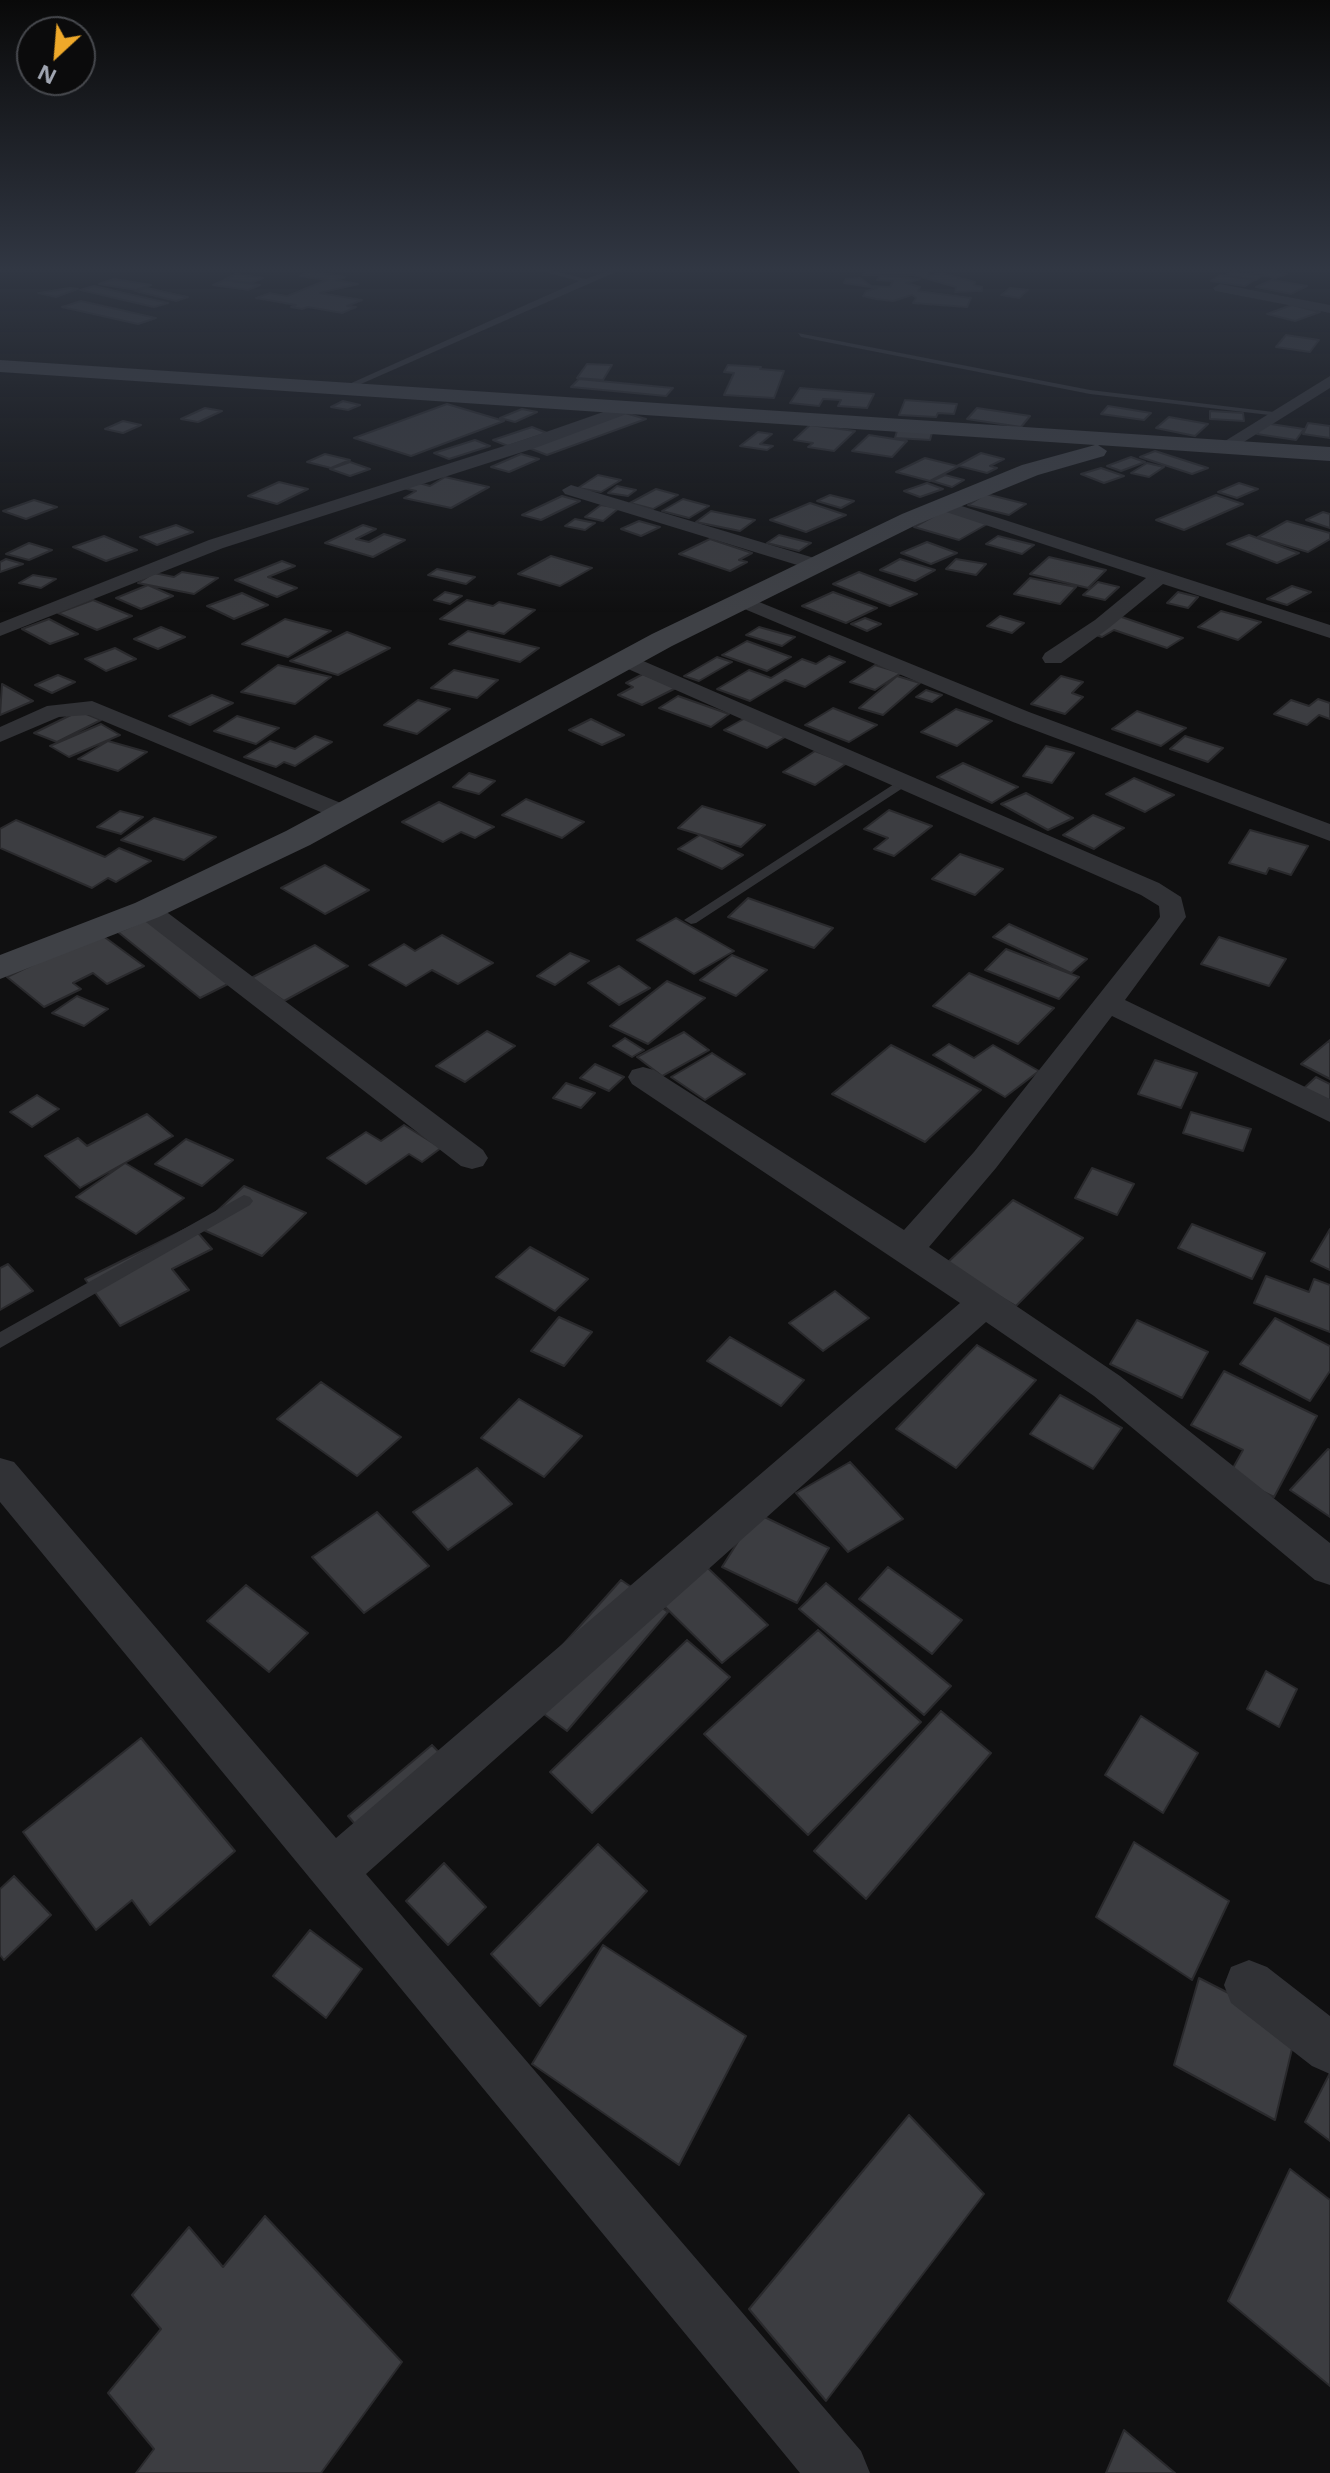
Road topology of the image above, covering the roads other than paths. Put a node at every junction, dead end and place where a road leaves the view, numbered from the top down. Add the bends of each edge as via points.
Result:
1 (244, 382) edge
2 (357, 382) edge
3 (1041, 382) edge
4 (1328, 382) edge
5 (342, 389) junction
6 (626, 409) junction
7 (1278, 413) junction
8 (1137, 443) junction
9 (1225, 446) junction
10 (1330, 454) edge
11 (571, 490) dead end
12 (943, 505) junction
13 (814, 564) junction
14 (1159, 577) junction
15 (742, 601) junction
16 (0, 630) edge
17 (1330, 632) edge
18 (1053, 658) dead end
19 (627, 660) junction
20 (0, 735) edge
21 (905, 781) junction
22 (344, 813) junction
23 (1330, 833) edge
24 (147, 910) junction
25 (691, 920) dead end
26 (0, 968) edge
27 (1107, 1002) junction
28 (643, 1077) dead end
29 (1330, 1112) edge
30 (472, 1158) dead end
31 (244, 1201) dead end
32 (907, 1249) junction
33 (984, 1303) junction
34 (0, 1341) edge
35 (0, 1474) edge
36 (1330, 1567) edge
37 (334, 1871) junction
38 (1249, 1985) dead end
39 (1330, 2048) edge
40 (839, 2473) edge

1 - 5 main road
2 - 5 lane
3 - 7 lane
4 - 7 street
5 - 6 main road
6 - 8 main road
6 - 16 street via 216,544
7 - 9 street
8 - 9 main road
8 - 12 main road via 1030,470
9 - 10 main road
11 - 13 street
12 - 13 main road
12 - 14 street
13 - 15 main road
14 - 17 street
14 - 18 street
15 - 19 main road
15 - 23 street via 1021,717
19 - 21 street
19 - 22 main road
20 - 22 street via 55,711 87,707
21 - 25 lane
21 - 27 street via 1172,903 1173,917
22 - 24 main road
24 - 26 main road
24 - 30 street
27 - 29 street
27 - 32 street via 985,1160
28 - 32 street
31 - 34 lane
32 - 33 street
33 - 36 street via 1107,1386
33 - 37 street
35 - 37 street
37 - 40 street
38 - 39 street

